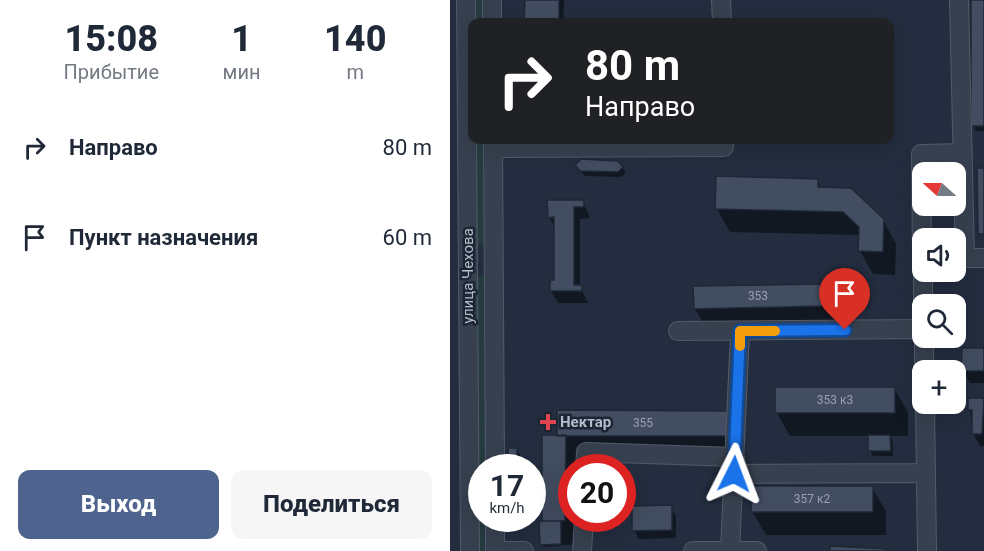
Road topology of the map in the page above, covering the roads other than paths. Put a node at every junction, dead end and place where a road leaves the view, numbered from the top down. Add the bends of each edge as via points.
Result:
1 (466, 0) edge
2 (492, 0) edge
3 (722, 0) edge
4 (959, 0) edge
5 (492, 18) edge
6 (722, 18) edge
7 (493, 144) edge
8 (724, 144) edge
9 (963, 153) junction
10 (922, 228) edge
11 (984, 258) edge
12 (468, 261) junction
13 (493, 262) junction
14 (459, 316) edge
15 (912, 329) edge
16 (678, 331) dead end
17 (740, 331) junction
18 (925, 414) edge
19 (495, 454) edge
20 (586, 454) edge
21 (609, 454) edge
22 (636, 456) edge
23 (735, 465) junction
24 (926, 472) junction
25 (495, 532) edge
26 (583, 532) edge
27 (470, 551) edge
28 (495, 551) edge
29 (524, 551) edge
30 (582, 551) edge
31 (693, 551) edge
32 (730, 551) edge
33 (757, 551) edge
34 (927, 551) edge

1 - 12 street, улица Чехова
2 - 5 street
3 - 6 street
4 - 9 street
7 - 8 street
7 - 13 street, улица Чехова
9 - 10 street via 921,154
9 - 11 street via 965,258
12 - 13 street
12 - 14 street, улица Чехова
13 - 19 street, улица Чехова
14 - 27 street, улица Чехова
15 - 17 street
16 - 17 street
17 - 23 street
18 - 24 street
20 - 21 street
22 - 23 street
23 - 24 street
23 - 32 street
24 - 34 street
25 - 28 street
26 - 30 street
28 - 29 street
31 - 32 street
32 - 33 street

